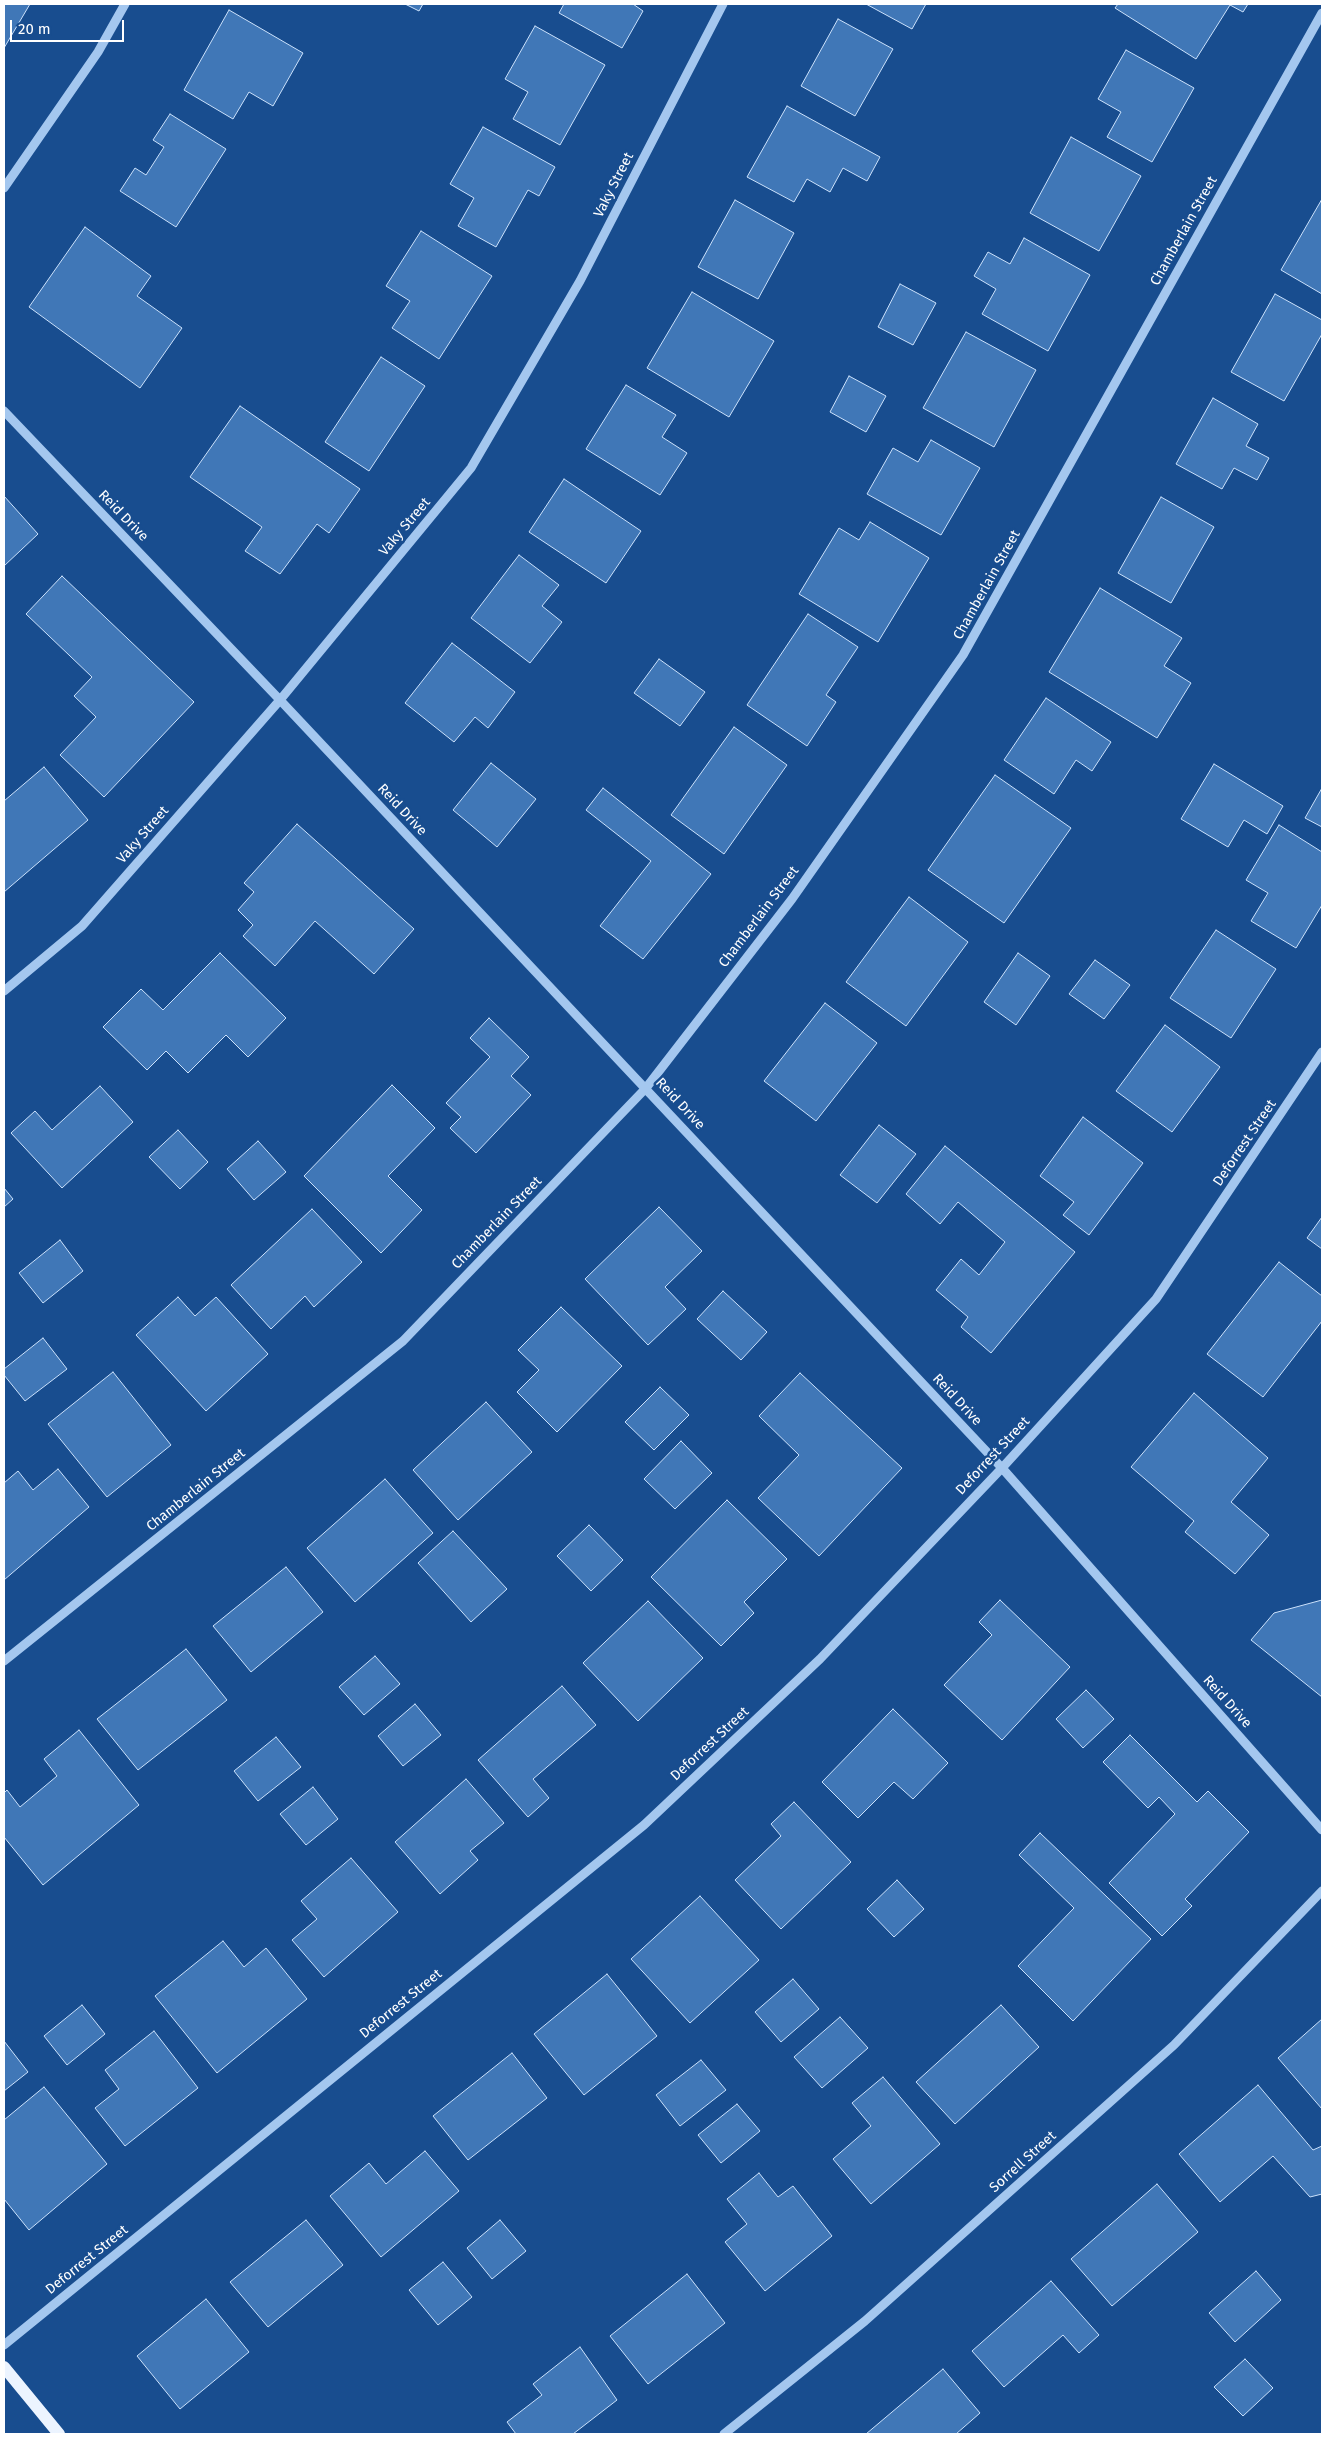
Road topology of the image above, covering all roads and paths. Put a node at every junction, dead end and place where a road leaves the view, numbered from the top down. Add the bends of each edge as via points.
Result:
1 (125, 4) edge
2 (723, 4) edge
3 (1322, 14) edge
4 (4, 188) edge
5 (4, 411) edge
6 (280, 700) junction
7 (4, 991) edge
8 (1322, 1052) edge
9 (646, 1088) junction
10 (1002, 1468) junction
11 (4, 1661) edge
12 (1322, 1830) edge
13 (1322, 1891) edge
14 (4, 2345) edge
15 (4, 2367) edge
16 (59, 2434) edge
17 (724, 2434) edge

1 - 4 street via 98,52
2 - 6 street, Vaky Street via 580,281 471,468
3 - 9 street, Chamberlain Street via 963,655 792,898
5 - 6 street, Reid Drive
6 - 7 street, Vaky Street via 82,926
6 - 9 street, Reid Drive
8 - 10 street, Deforrest Street via 1156,1299
9 - 10 street, Reid Drive
9 - 11 street, Chamberlain Street via 403,1341
10 - 12 street, Reid Drive
10 - 14 street, Deforrest Street via 820,1659 644,1825
13 - 17 street, Sorrell Street via 1174,2045 865,2321
15 - 16 main road

